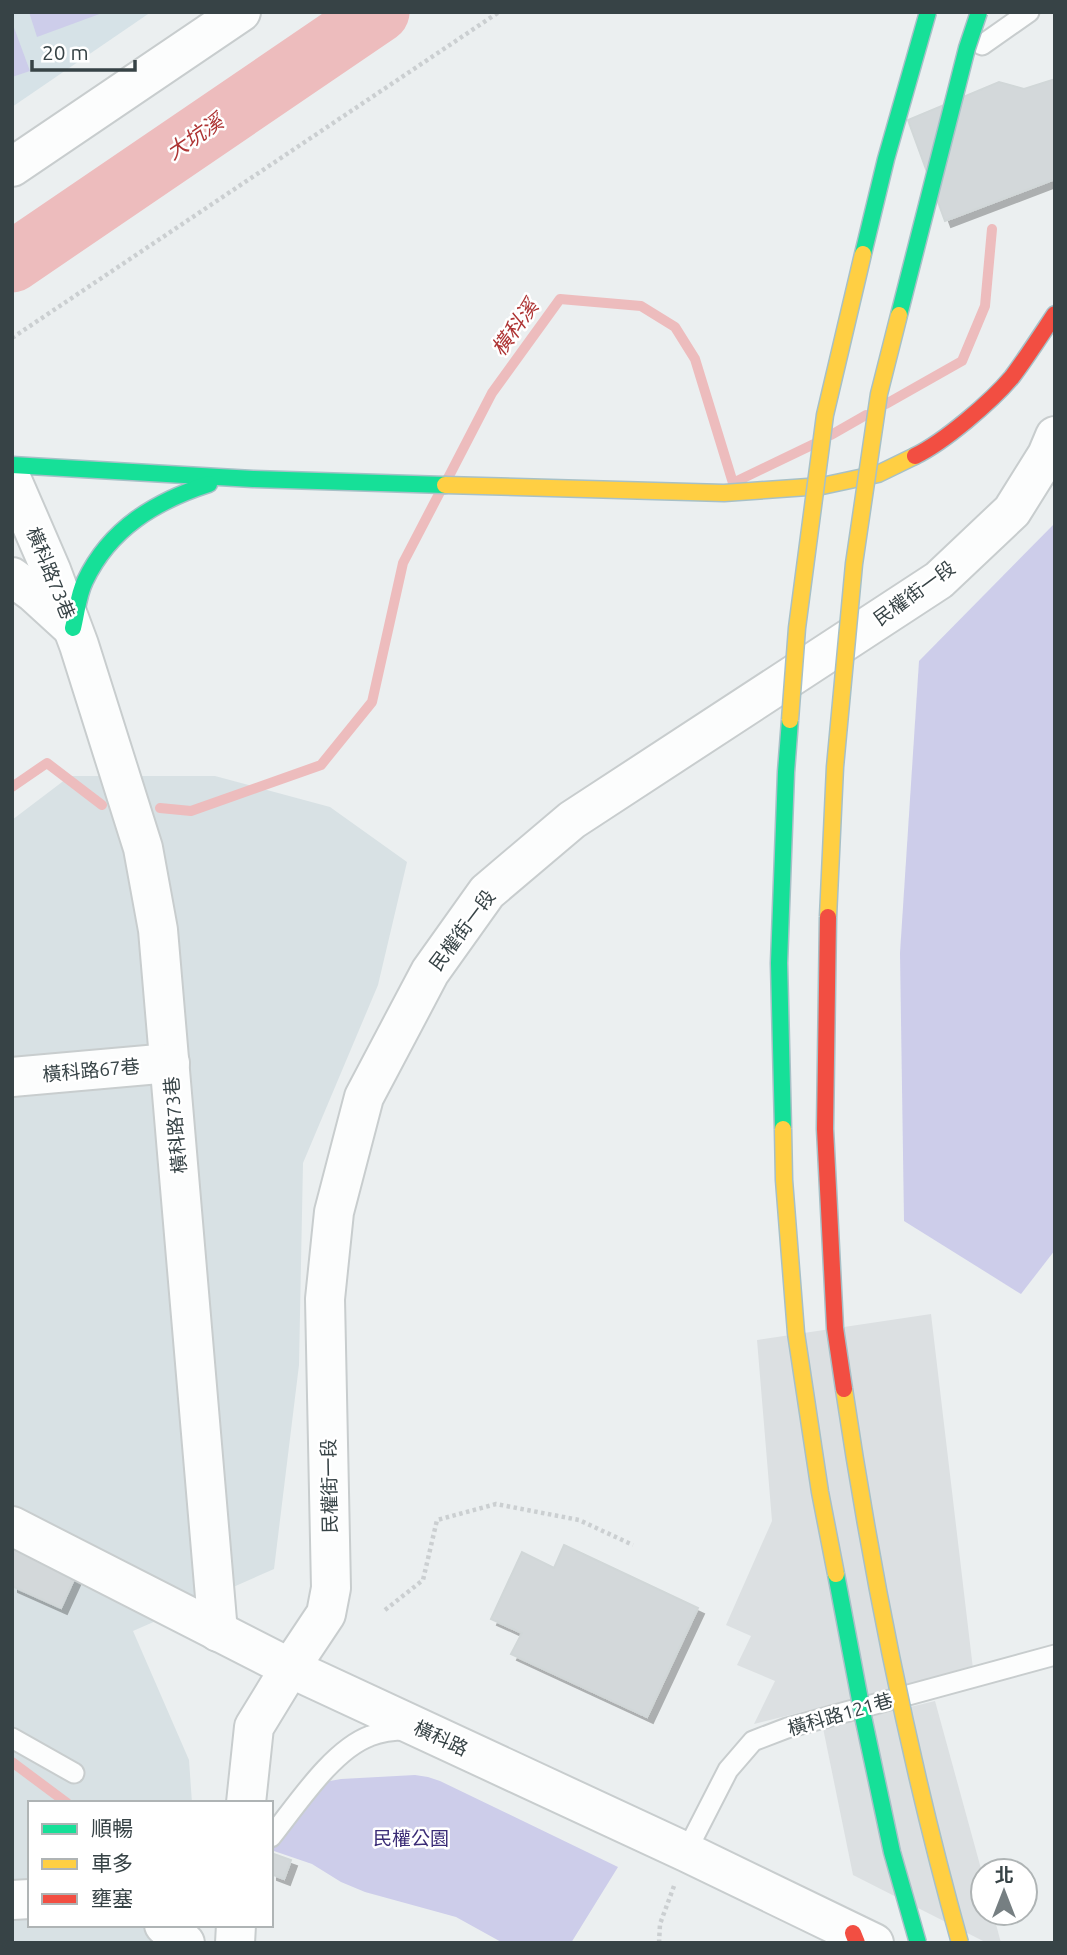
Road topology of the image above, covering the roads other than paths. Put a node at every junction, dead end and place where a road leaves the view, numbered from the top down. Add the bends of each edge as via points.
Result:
1 (241, 12) edge
2 (928, 12) edge
3 (979, 12) edge
4 (1029, 12) edge
5 (982, 45) dead end
6 (12, 167) edge
7 (1055, 314) edge
8 (1055, 436) edge
9 (12, 465) edge
10 (253, 479) junction
11 (12, 480) edge
12 (12, 577) edge
13 (73, 628) junction
14 (170, 1063) junction
15 (12, 1077) edge
16 (12, 1526) edge
17 (218, 1632) junction
18 (1055, 1655) edge
19 (290, 1668) junction
20 (424, 1730) junction
21 (12, 1738) edge
22 (74, 1773) dead end
23 (246, 1801) edge
24 (273, 1835) edge
25 (686, 1852) junction
26 (166, 1927) edge
27 (861, 1939) edge
28 (185, 1943) edge
29 (918, 1943) edge
30 (960, 1943) edge

1 - 6 street
2 - 29 highway, bridge via 886,159 825,415 797,628 779,963 784,1180 796,1333 820,1492 864,1721 892,1852
3 - 30 highway, bridge via 879,394 854,564 835,767 825,1129 835,1328 859,1490 901,1711
4 - 5 lane
7 - 10 highway, bridge via 1011,378 930,449 878,474 822,486 724,494
8 - 19 street, 民權街一段 via 1012,511 939,580 572,820 487,892 430,972 364,1097 334,1212 325,1299 331,1588 326,1614
9 - 10 highway
10 - 13 highway via 184,491 135,519 104,548 84,583
11 - 13 street, 橫科路73巷
12 - 13 street, 橫科路73巷
13 - 14 street, 橫科路73巷 via 143,848 158,930
14 - 15 street, 橫科路67巷
14 - 17 street, 橫科路73巷
16 - 17 street, 橫科路
17 - 19 street, 橫科路
18 - 25 lane, 橫科路121巷 via 752,1741 728,1770
19 - 20 street, 橫科路
19 - 23 street, 民權街一段 via 254,1727
20 - 24 lane via 393,1730 349,1747
20 - 25 street, 橫科路
21 - 22 lane
25 - 27 street, 橫科路
26 - 28 street

